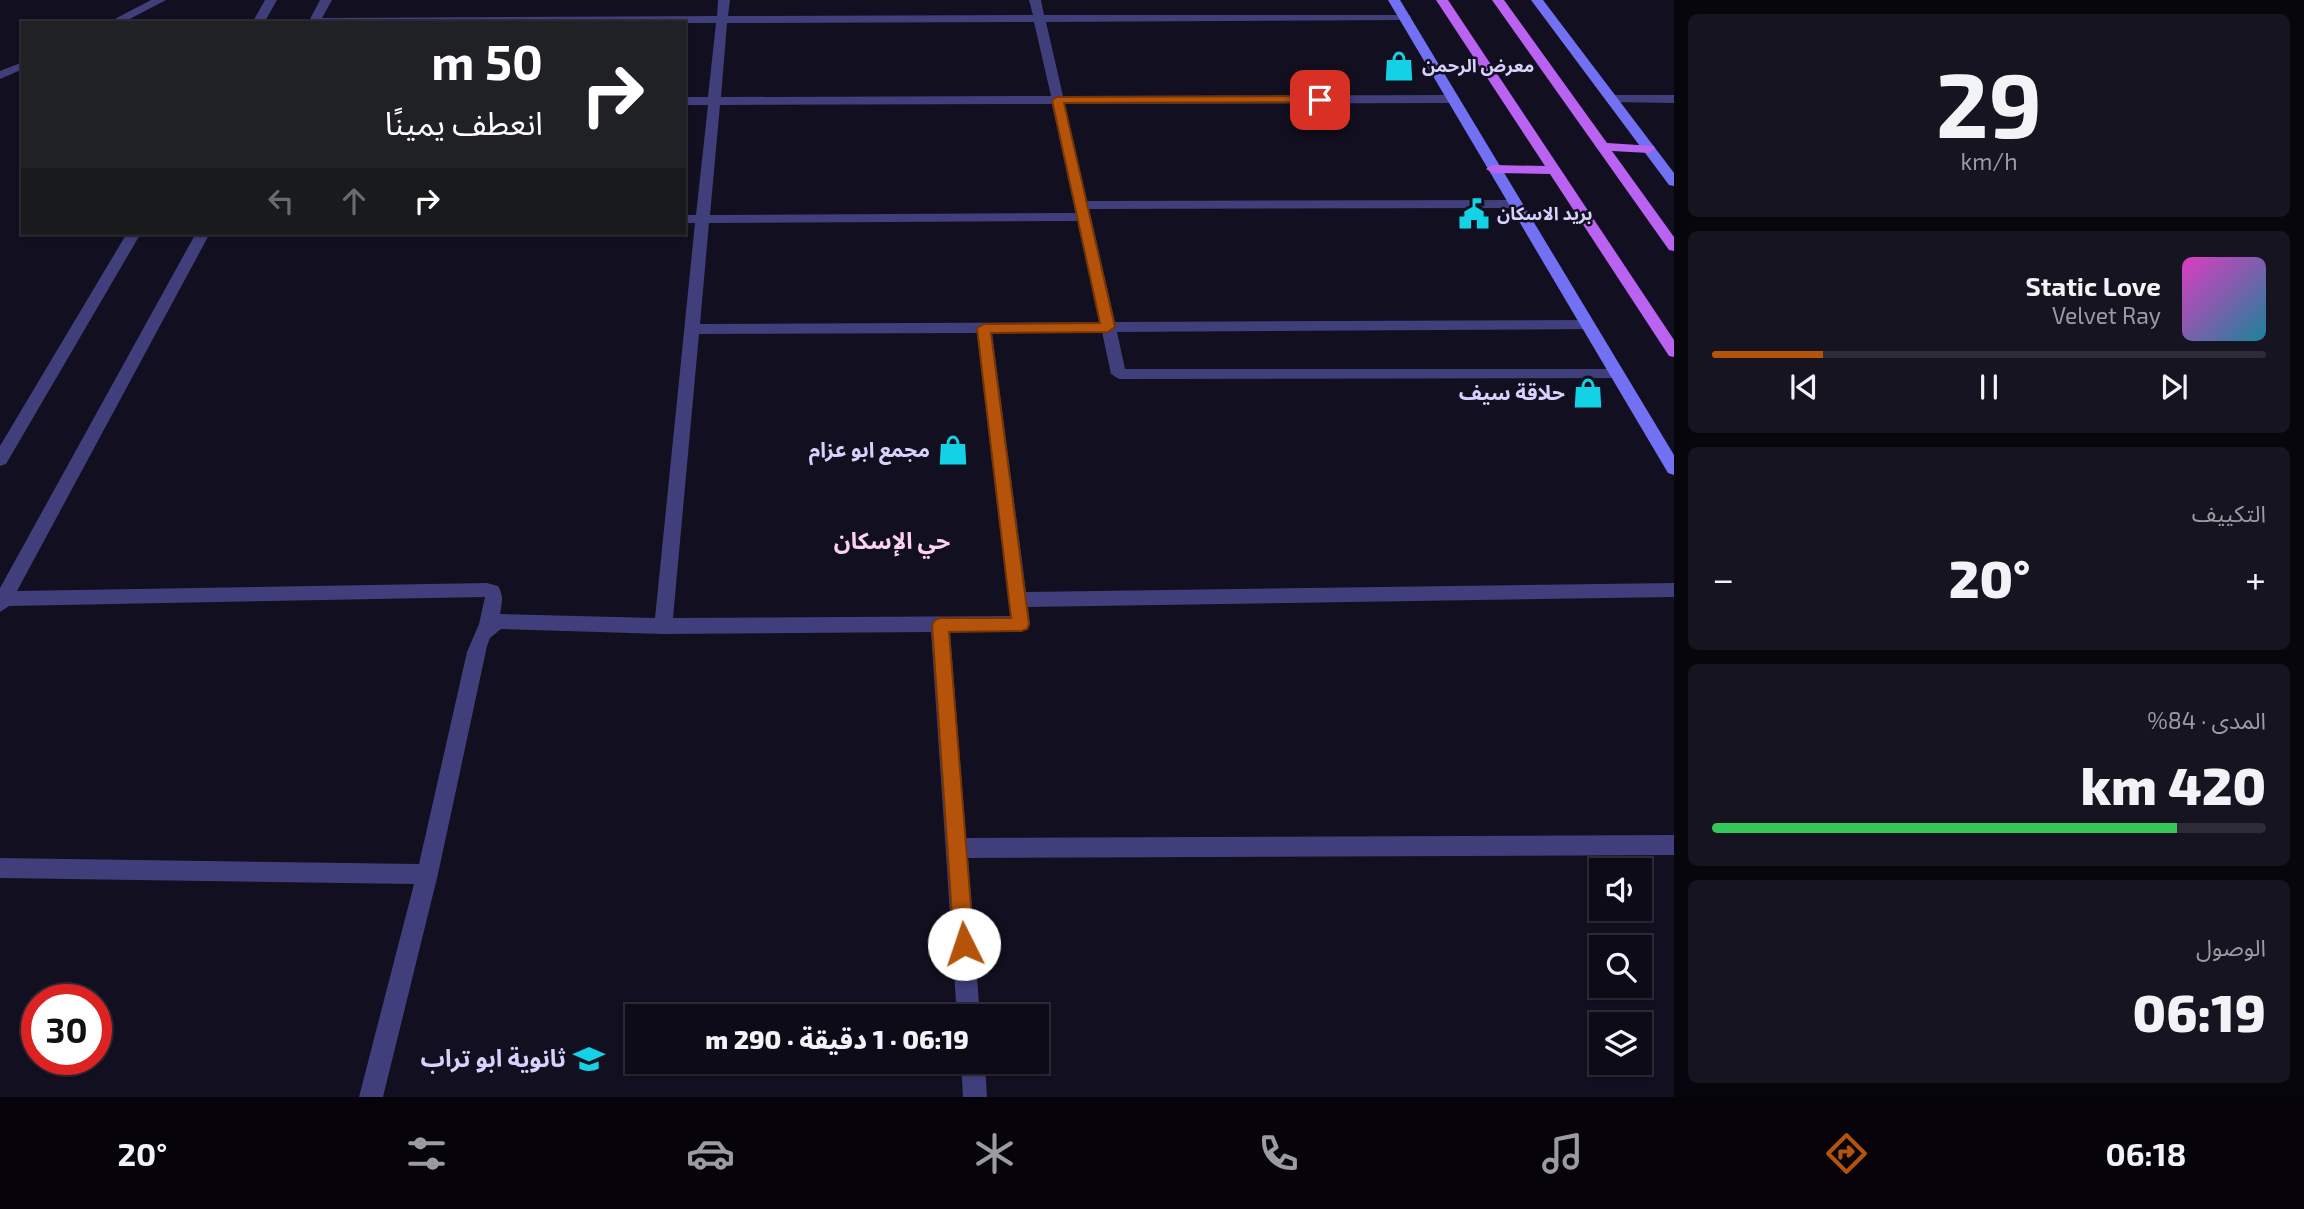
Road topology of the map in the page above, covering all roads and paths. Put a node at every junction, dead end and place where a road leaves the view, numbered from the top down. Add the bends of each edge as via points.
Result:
1 (160, 0) edge
2 (271, 0) edge
3 (326, 0) edge
4 (724, 0) edge
5 (1035, 0) edge
6 (1394, 0) edge
7 (1442, 0) edge
8 (1498, 0) edge
9 (1537, 0) edge
10 (1405, 17) junction
11 (1039, 19) junction
12 (722, 20) junction
13 (116, 21) edge
14 (259, 21) edge
15 (315, 21) edge
16 (518, 21) edge
17 (21, 66) edge
18 (0, 75) edge
19 (1451, 99) junction
20 (1612, 99) junction
21 (1674, 99) edge
22 (1057, 100) junction
23 (686, 101) edge
24 (715, 101) junction
25 (1601, 147) junction
26 (1649, 149) junction
27 (1493, 169) junction
28 (1554, 170) junction
29 (1674, 182) edge
30 (1514, 204) junction
31 (1082, 211) junction
32 (703, 218) junction
33 (686, 219) edge
34 (133, 235) edge
35 (202, 235) edge
36 (1674, 247) edge
37 (1588, 325) junction
38 (1108, 327) junction
39 (984, 328) junction
40 (692, 329) junction
41 (1674, 352) edge
42 (1616, 374) junction
43 (0, 460) edge
44 (1674, 469) edge
45 (1674, 590) edge
46 (1017, 600) junction
47 (2, 602) edge
48 (488, 625) junction
49 (940, 625) junction
50 (663, 626) junction
51 (1674, 845) edge
52 (957, 848) junction
53 (0, 868) edge
54 (428, 874) junction
55 (968, 1004) edge
56 (973, 1074) edge
57 (371, 1097) edge
58 (975, 1097) edge

1 - 13 street
2 - 14 street
3 - 15 street
4 - 12 street
5 - 11 street
6 - 10 street
7 - 28 main road
8 - 25 main road
9 - 20 street
10 - 11 street
10 - 19 street
11 - 12 street
11 - 22 street
12 - 16 street
12 - 24 street
17 - 18 street
19 - 22 street
19 - 27 street
20 - 21 street
20 - 26 street
22 - 24 street
22 - 31 street
23 - 24 street
24 - 32 street
25 - 26 main road
25 - 36 main road
26 - 29 street
27 - 28 main road
27 - 30 street
28 - 41 main road
30 - 31 street
30 - 37 street
31 - 32 street
31 - 38 street
32 - 33 street
32 - 40 street
34 - 43 street
35 - 47 street
37 - 38 street
37 - 42 street
38 - 39 street
38 - 42 street via 1119,374
39 - 40 street
39 - 46 street
40 - 50 street
42 - 44 street
45 - 46 street
46 - 49 street via 1021,624
47 - 48 street via 487,590 494,597
48 - 50 street via 500,621
48 - 54 street via 476,652
49 - 50 street
49 - 52 street
51 - 52 street
52 - 55 street
53 - 54 street
54 - 57 street
56 - 58 street

